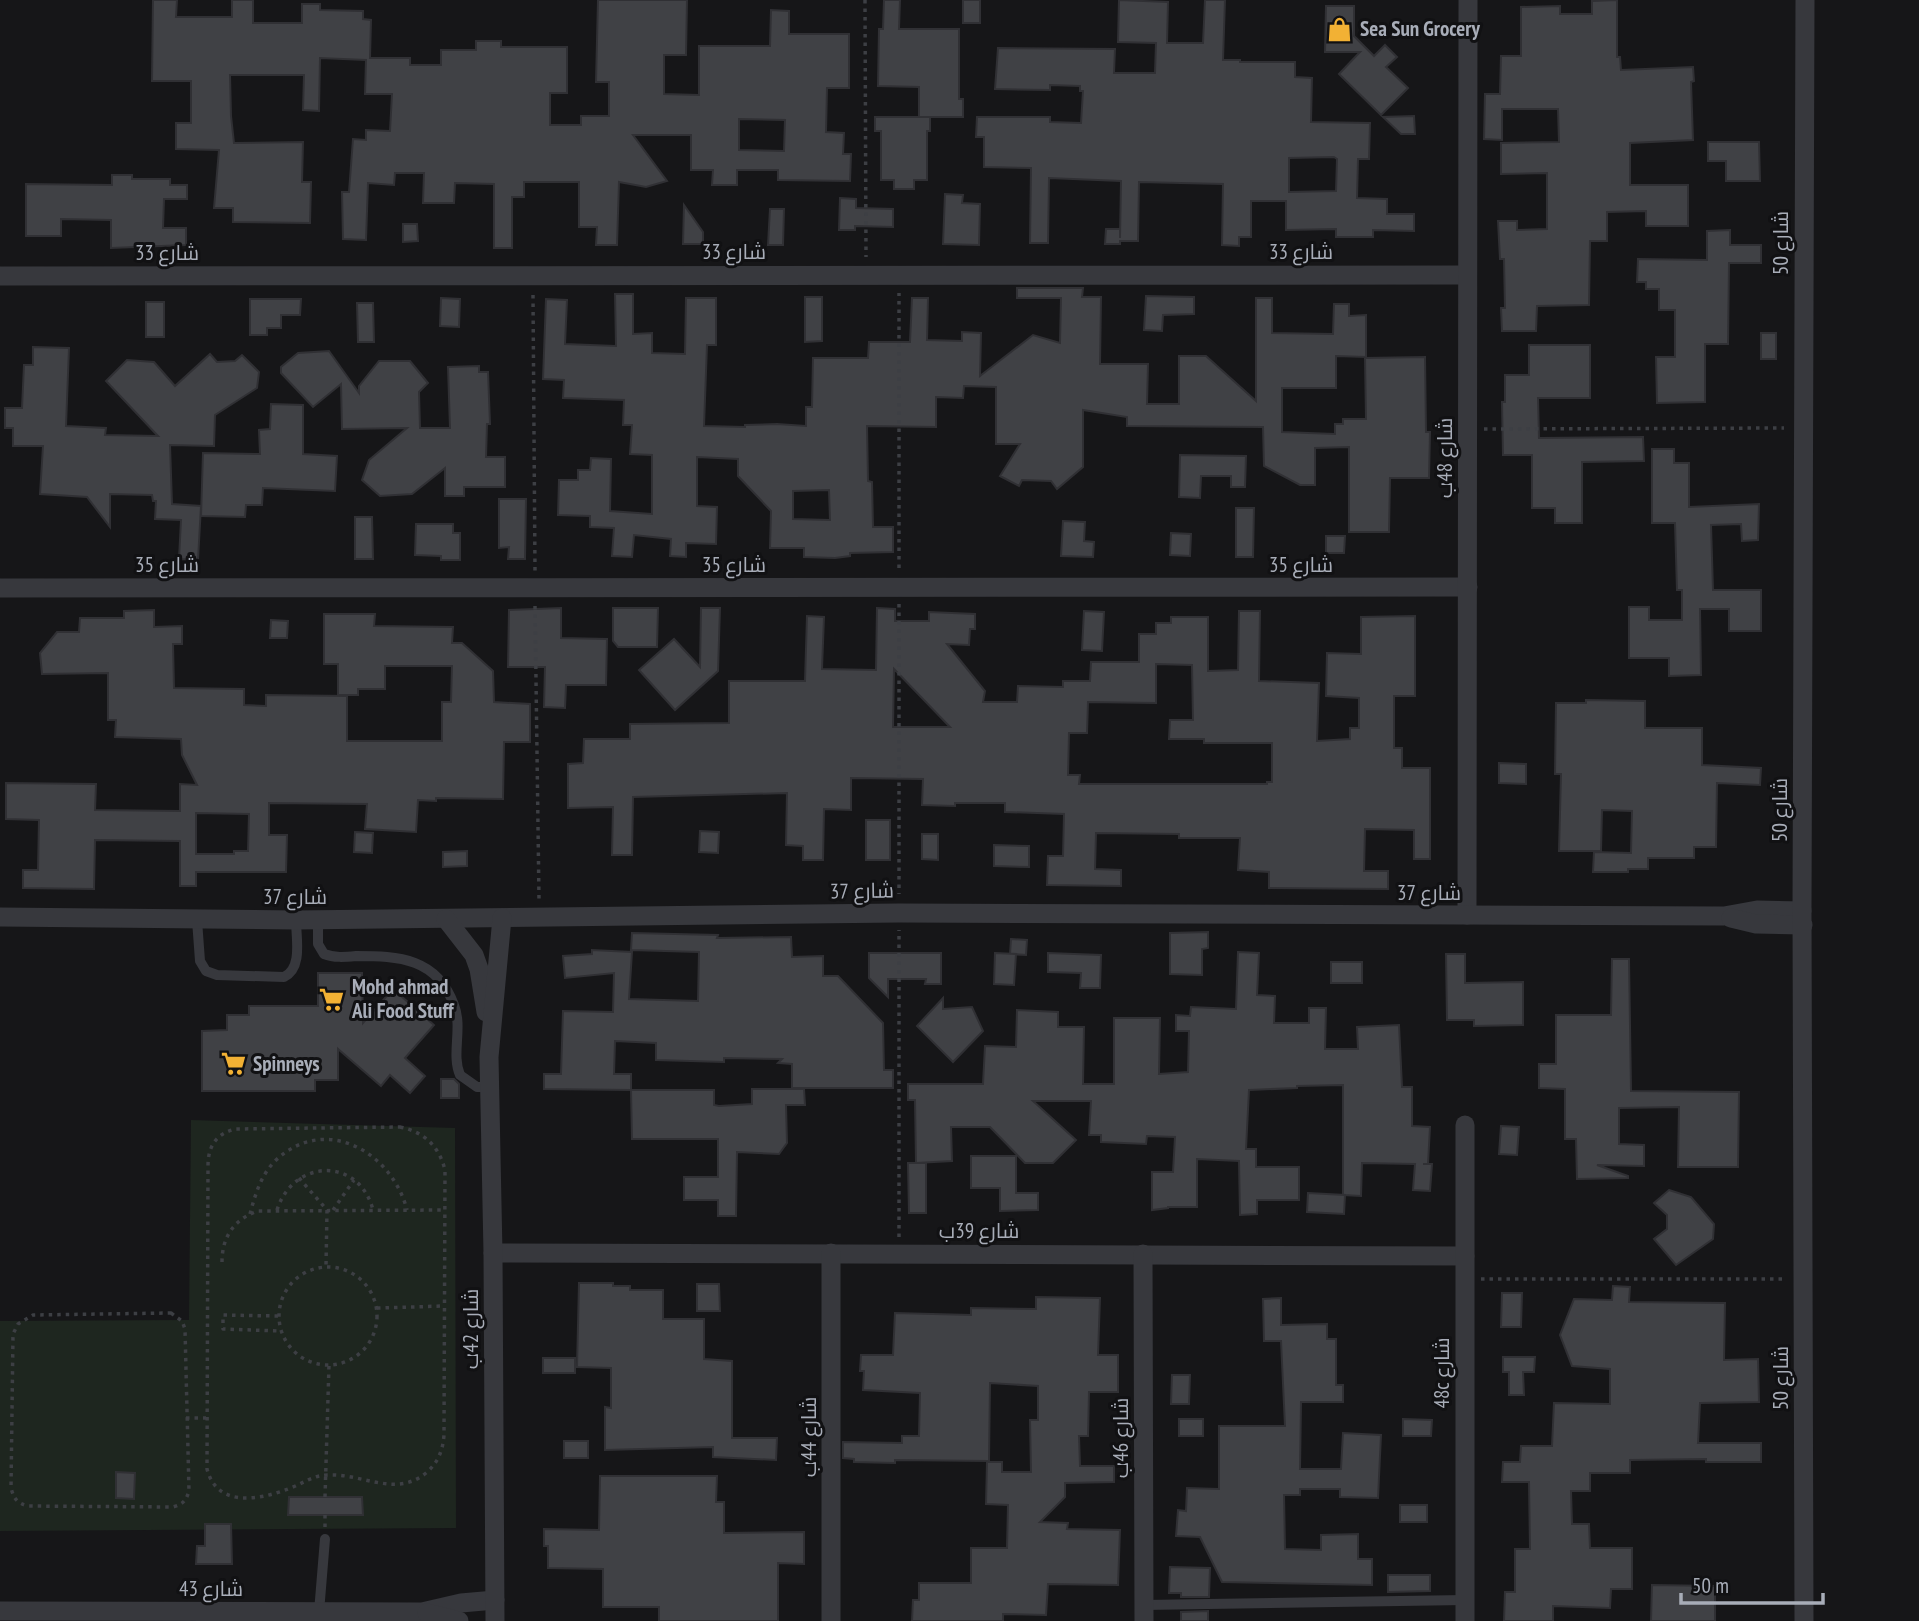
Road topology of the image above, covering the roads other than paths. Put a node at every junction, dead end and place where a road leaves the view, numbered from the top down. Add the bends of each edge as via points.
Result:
1 (1468, 0) edge
2 (1805, 0) edge
3 (0, 275) edge
4 (1467, 275) junction
5 (1468, 587) junction
6 (0, 588) edge
7 (1467, 915) junction
8 (0, 917) edge
9 (502, 918) junction
10 (1802, 918) junction
11 (318, 919) junction
12 (446, 919) junction
13 (197, 920) junction
14 (296, 920) junction
15 (490, 1038) junction
16 (489, 1087) junction
17 (1465, 1125) dead end
18 (493, 1253) junction
19 (831, 1253) junction
20 (1143, 1254) junction
21 (1465, 1256) junction
22 (325, 1539) dead end
23 (495, 1600) junction
24 (1465, 1600) junction
25 (0, 1611) edge
26 (319, 1612) junction
27 (422, 1612) junction
28 (1144, 1613) edge
29 (163, 1616) edge
30 (459, 1621) edge
31 (495, 1621) edge
32 (831, 1621) edge
33 (1465, 1621) edge
34 (1804, 1621) edge

1 - 4 street, شارع 48ب
2 - 10 street, شارع 50
3 - 4 street, شارع 33
4 - 5 street, شارع 48ب
5 - 6 street, شارع 35
5 - 7 street, شارع 48ب
7 - 9 street, شارع 37
7 - 10 street, شارع 37 via 1724,916 1756,924
8 - 13 street, شارع 37
9 - 12 street, شارع 37
9 - 15 street, شارع 42ب
10 - 34 street, شارع 50
11 - 12 street, شارع 37
11 - 14 street, شارع 37
11 - 16 lane via 320,949 329,956 402,958 434,975 458,1016 460,1075 477,1087
12 - 15 street, شارع 42ب via 477,962
13 - 14 street, شارع 37
13 - 14 lane via 200,961 206,971 284,977 296,963
15 - 16 street, شارع 42ب
16 - 18 street, شارع 42ب
17 - 21 street, 48c شارع
18 - 19 street, شارع 39ب
18 - 23 street, شارع 42ب
19 - 20 street, شارع 39ب
19 - 32 street, شارع 44ب
20 - 21 street, شارع 39ب
20 - 28 street, شارع 46ب
21 - 24 street, 48c شارع
22 - 26 lane
23 - 27 street, شارع 43
23 - 31 street, شارع 42ب
24 - 28 lane
24 - 33 street, 48c شارع
25 - 29 street, شارع 43
26 - 27 street, شارع 43
26 - 29 street, شارع 43
27 - 30 street, شارع 43

